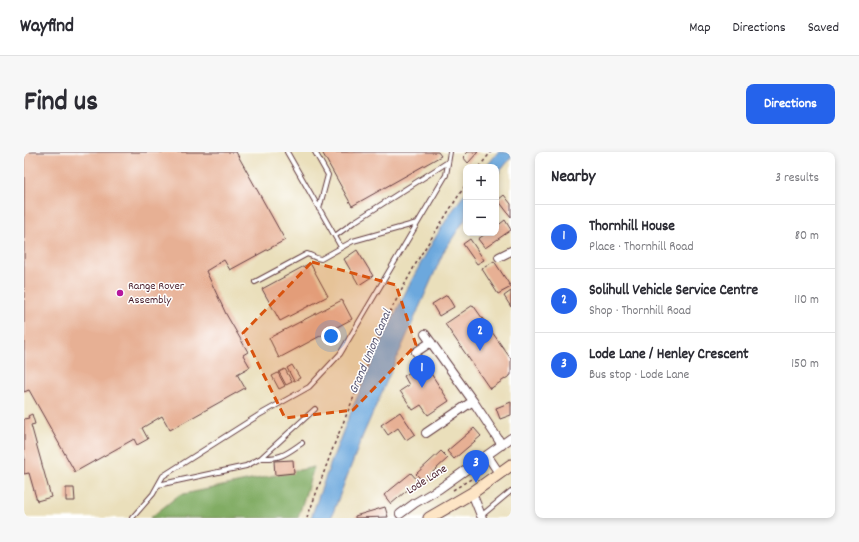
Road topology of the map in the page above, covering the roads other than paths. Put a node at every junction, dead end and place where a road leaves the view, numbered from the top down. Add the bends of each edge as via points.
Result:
1 (287, 152) edge
2 (315, 152) edge
3 (450, 152) edge
4 (448, 162) junction
5 (319, 209) junction
6 (417, 223) junction
7 (335, 236) junction
8 (341, 247) junction
9 (511, 252) edge
10 (499, 257) dead end
11 (255, 282) dead end
12 (425, 334) dead end
13 (431, 342) junction
14 (416, 352) dead end
15 (473, 401) junction
16 (315, 409) dead end
17 (426, 433) dead end
18 (511, 438) edge
19 (302, 443) dead end
20 (502, 445) junction
21 (487, 455) junction
22 (261, 458) junction
23 (511, 464) edge
24 (497, 469) junction
25 (158, 485) junction
26 (511, 491) edge
27 (472, 493) junction
28 (400, 514) dead end
29 (479, 517) edge
30 (132, 518) edge
31 (429, 518) edge

1 - 5 lane
2 - 5 lane via 328,175
3 - 4 lane
4 - 6 lane via 446,175
4 - 7 lane
5 - 7 lane
6 - 8 lane
6 - 25 lane via 340,354 309,388 259,415 163,476
7 - 8 lane
8 - 11 lane via 321,259 306,254
9 - 10 street
12 - 13 street
13 - 14 street
13 - 15 street
15 - 17 street
15 - 20 street
16 - 22 lane
18 - 20 street, Lode Lane
19 - 22 lane via 277,458
20 - 21 street, Lode Lane
21 - 24 street
21 - 28 street, Lode Lane
22 - 25 lane via 246,466
23 - 24 main road
24 - 27 main road
25 - 30 lane
26 - 29 lane
27 - 29 street
27 - 31 main road

